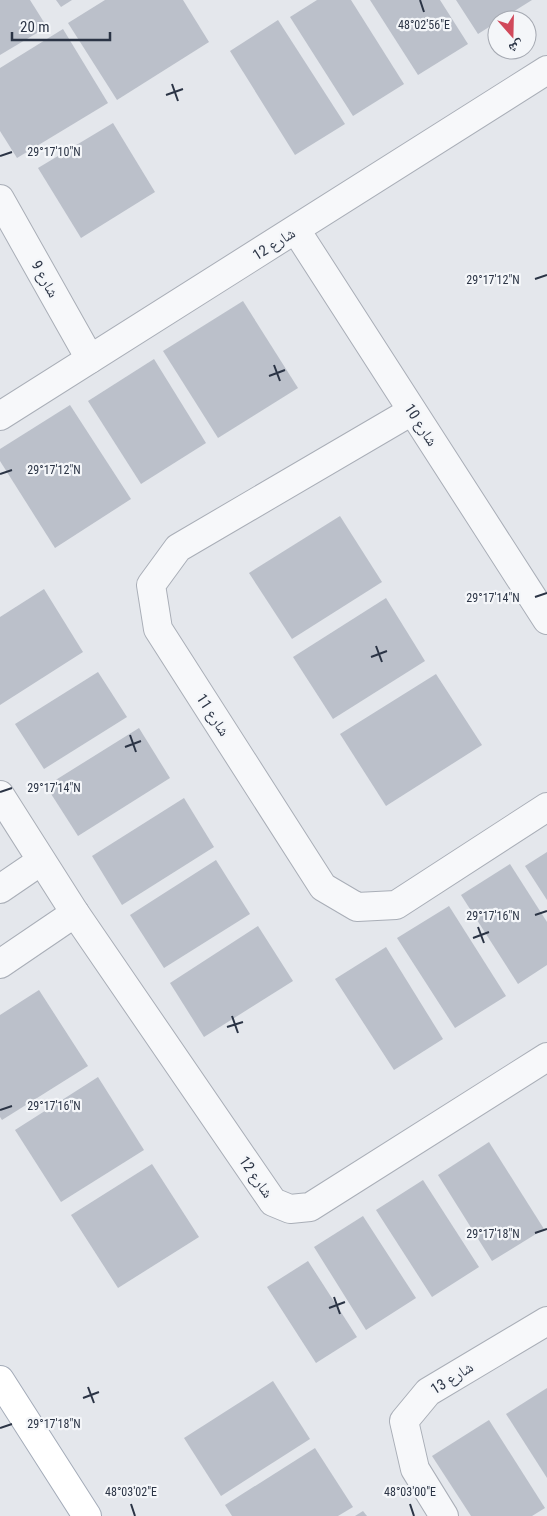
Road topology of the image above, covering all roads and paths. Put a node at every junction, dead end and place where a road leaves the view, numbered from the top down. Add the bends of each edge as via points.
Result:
1 (547, 70) edge
2 (0, 199) edge
3 (296, 230) junction
4 (90, 359) junction
5 (412, 411) junction
6 (0, 416) edge
7 (547, 620) edge
8 (0, 795) edge
9 (547, 807) edge
10 (41, 861) junction
11 (0, 890) edge
12 (75, 913) junction
13 (0, 964) edge
14 (544, 1066) edge
15 (547, 1321) edge
16 (0, 1380) edge
17 (87, 1516) edge
18 (444, 1516) edge

1 - 3 street, شارع 12
2 - 4 street, شارع 9
3 - 4 street, شارع 12
3 - 5 street, شارع 10
4 - 6 street, شارع 12
5 - 7 street, شارع 10
5 - 9 street, شارع 11 via 178,548 151,585 158,630 323,887 357,907 396,905
8 - 10 street, شارع 12
10 - 11 street
10 - 12 street, شارع 12
12 - 13 street
12 - 14 street, شارع 12 via 273,1202 290,1209 310,1207
15 - 18 street, شارع 13 via 428,1392 404,1421 415,1469
16 - 17 main road

